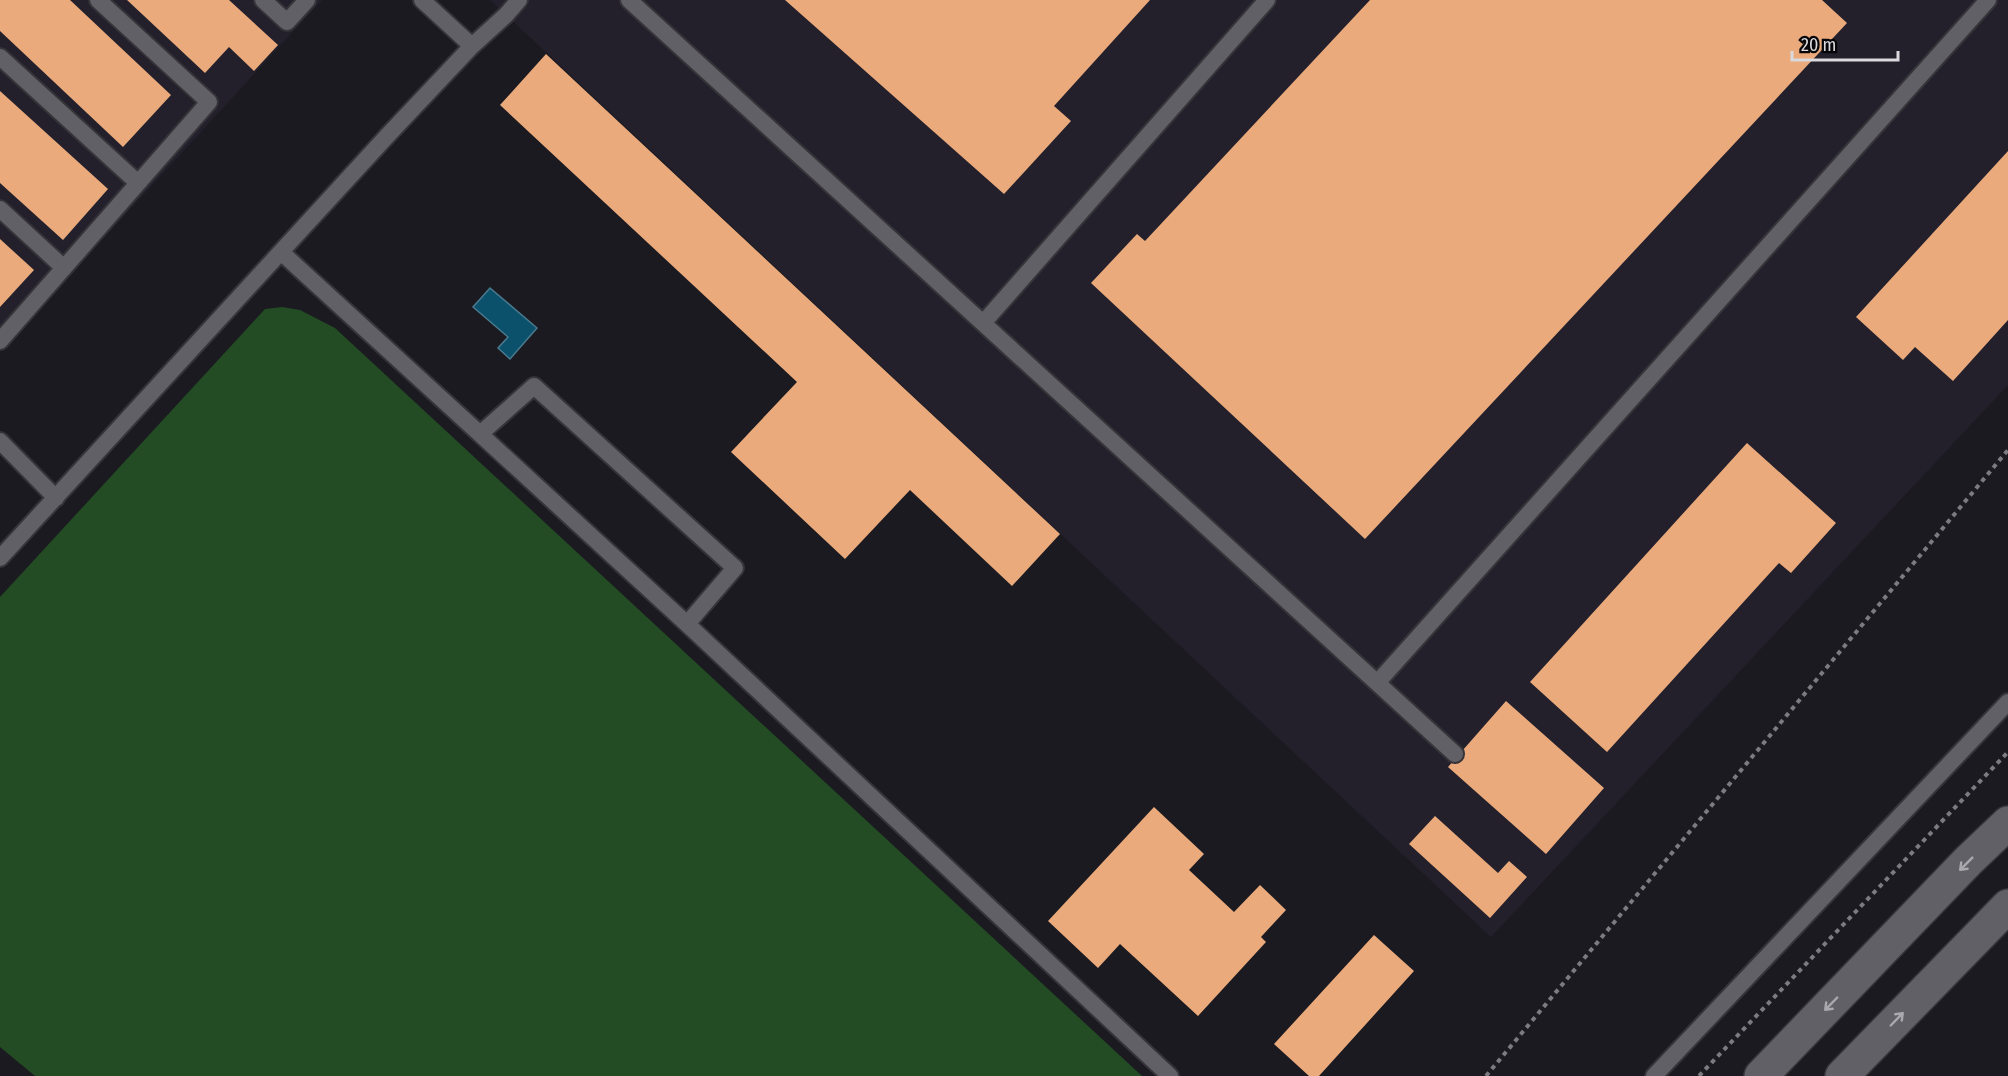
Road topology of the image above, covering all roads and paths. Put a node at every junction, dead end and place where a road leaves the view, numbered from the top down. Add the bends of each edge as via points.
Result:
1 (98, 0) edge
2 (263, 0) edge
3 (307, 0) edge
4 (422, 0) edge
5 (519, 0) edge
6 (629, 0) edge
7 (1267, 0) edge
8 (1988, 0) edge
9 (472, 46) junction
10 (0, 57) edge
11 (138, 183) junction
12 (0, 209) edge
13 (281, 252) junction
14 (64, 268) junction
15 (984, 322) junction
16 (0, 341) edge
17 (480, 434) junction
18 (0, 441) edge
19 (2008, 450) edge
20 (56, 498) junction
21 (0, 558) edge
22 (687, 624) junction
23 (1377, 682) junction
24 (2008, 702) edge
25 (2008, 752) edge
26 (1455, 754) dead end
27 (2008, 823) edge
28 (2008, 906) edge
29 (1170, 1076) edge
30 (1486, 1076) edge
31 (1654, 1076) edge
32 (1699, 1076) edge
33 (1761, 1076) edge
34 (1842, 1076) edge

1 - 11 lane via 209,102
2 - 3 lane via 287,22
4 - 9 lane
5 - 9 lane
6 - 15 lane
7 - 15 lane
8 - 23 lane
9 - 13 lane
10 - 11 lane
11 - 14 lane
12 - 14 lane
13 - 17 lane
13 - 20 lane
14 - 16 lane
15 - 23 lane
17 - 22 lane
17 - 22 lane via 534,386 735,568
18 - 20 lane
19 - 30 path
20 - 21 lane
22 - 29 lane
23 - 26 lane
24 - 31 lane
25 - 32 path
27 -> 33 main road
34 -> 28 main road

